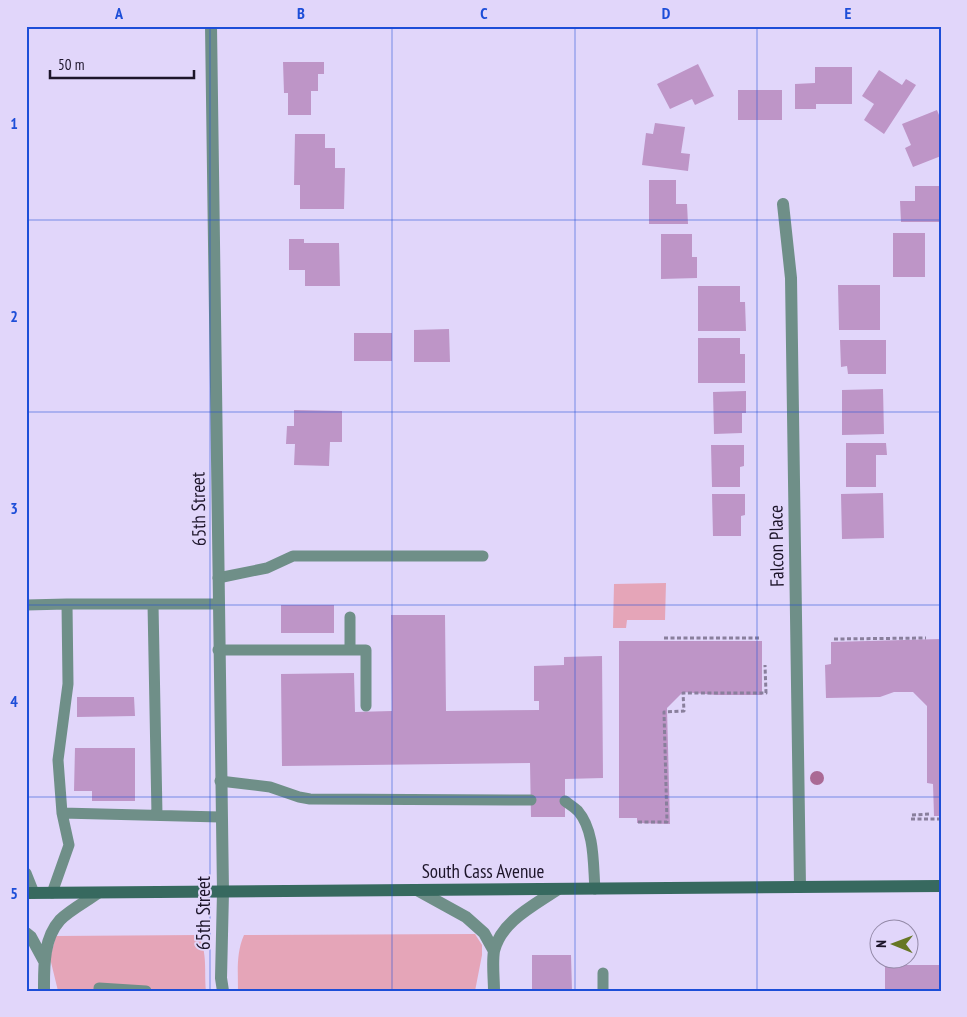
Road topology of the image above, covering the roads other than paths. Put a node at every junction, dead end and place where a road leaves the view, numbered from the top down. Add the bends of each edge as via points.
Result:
1 (211, 26) edge
2 (783, 204) dead end
3 (483, 556) dead end
4 (218, 578) junction
5 (67, 604) junction
6 (153, 604) junction
7 (218, 604) junction
8 (26, 605) edge
9 (350, 617) dead end
10 (218, 650) junction
11 (350, 650) junction
12 (366, 706) dead end
13 (220, 781) junction
14 (530, 800) dead end
15 (565, 801) dead end
16 (62, 813) junction
17 (157, 815) junction
18 (220, 817) junction
19 (26, 873) edge
20 (941, 886) edge
21 (800, 888) junction
22 (558, 889) junction
23 (595, 889) junction
24 (417, 890) junction
25 (223, 892) junction
26 (30, 893) edge
27 (52, 893) junction
28 (98, 893) junction
29 (26, 933) edge
30 (494, 951) junction
31 (44, 961) junction
32 (603, 973) dead end
33 (44, 991) edge
34 (99, 991) edge
35 (146, 991) edge
36 (223, 991) edge
37 (494, 991) edge
38 (603, 991) edge

1 - 4 street, 65th Street
2 - 21 street, Falcon Place via 792,288
3 - 4 lane via 293,556 267,568
4 - 7 street, 65th Street
5 - 6 lane
5 - 8 lane
5 - 16 lane via 68,684 58,760
6 - 7 lane
6 - 17 lane
7 - 10 street, 65th Street
9 - 11 lane
10 - 11 lane
10 - 13 street, 65th Street
11 - 12 lane via 366,650
13 - 14 lane via 270,787 310,799
13 - 18 street, 65th Street
15 - 23 lane via 578,812 588,828
16 - 17 lane
16 - 27 lane via 69,845
17 - 18 lane
18 - 25 street, 65th Street
19 - 26 lane
20 - 21 main road, South Cass Avenue
21 - 23 main road, South Cass Avenue
22 - 23 main road, South Cass Avenue
22 - 24 main road, South Cass Avenue
22 - 30 street via 520,914 503,933
24 - 25 main road, South Cass Avenue
24 - 30 street via 466,917 484,933
25 - 28 main road, South Cass Avenue
25 - 36 street, 65th Street
26 - 27 main road, South Cass Avenue
27 - 28 main road, South Cass Avenue
28 - 31 street via 60,920 48,941
29 - 31 street
30 - 37 street
31 - 33 street
32 - 38 lane
34 - 35 lane via 99,988

